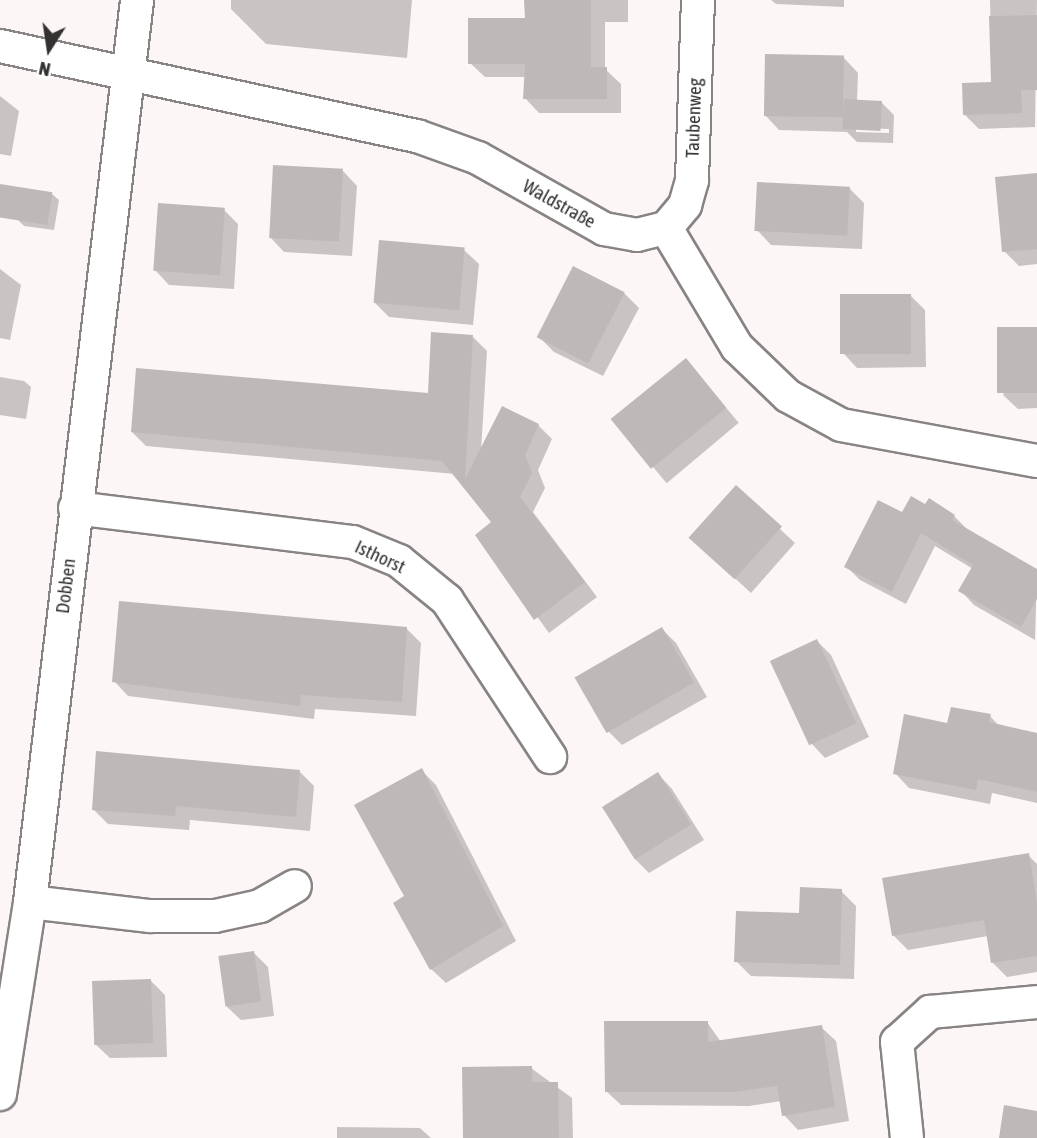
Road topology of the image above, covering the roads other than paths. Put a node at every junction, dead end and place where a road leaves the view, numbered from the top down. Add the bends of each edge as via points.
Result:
1 (137, 0) edge
2 (698, 0) edge
3 (0, 46) edge
4 (127, 77) junction
5 (666, 228) junction
6 (1037, 461) edge
7 (75, 508) junction
8 (550, 757) dead end
9 (295, 887) dead end
10 (30, 902) junction
11 (1037, 1002) edge
12 (0, 1094) edge
13 (907, 1138) edge

1 - 4 street, Dobben
2 - 5 street, Taubenweg via 692,180 685,205
3 - 4 street, Waldstraße
4 - 5 street, Waldstraße via 417,136 478,158 604,229 637,235
4 - 7 street, Dobben
5 - 6 street via 737,347 788,396 841,425
7 - 8 street, Isthorst via 353,542 399,561 447,600
7 - 10 street, Dobben
9 - 10 street via 260,906 215,916 149,916
10 - 12 street, Dobben
11 - 13 street via 930,1012 897,1042

